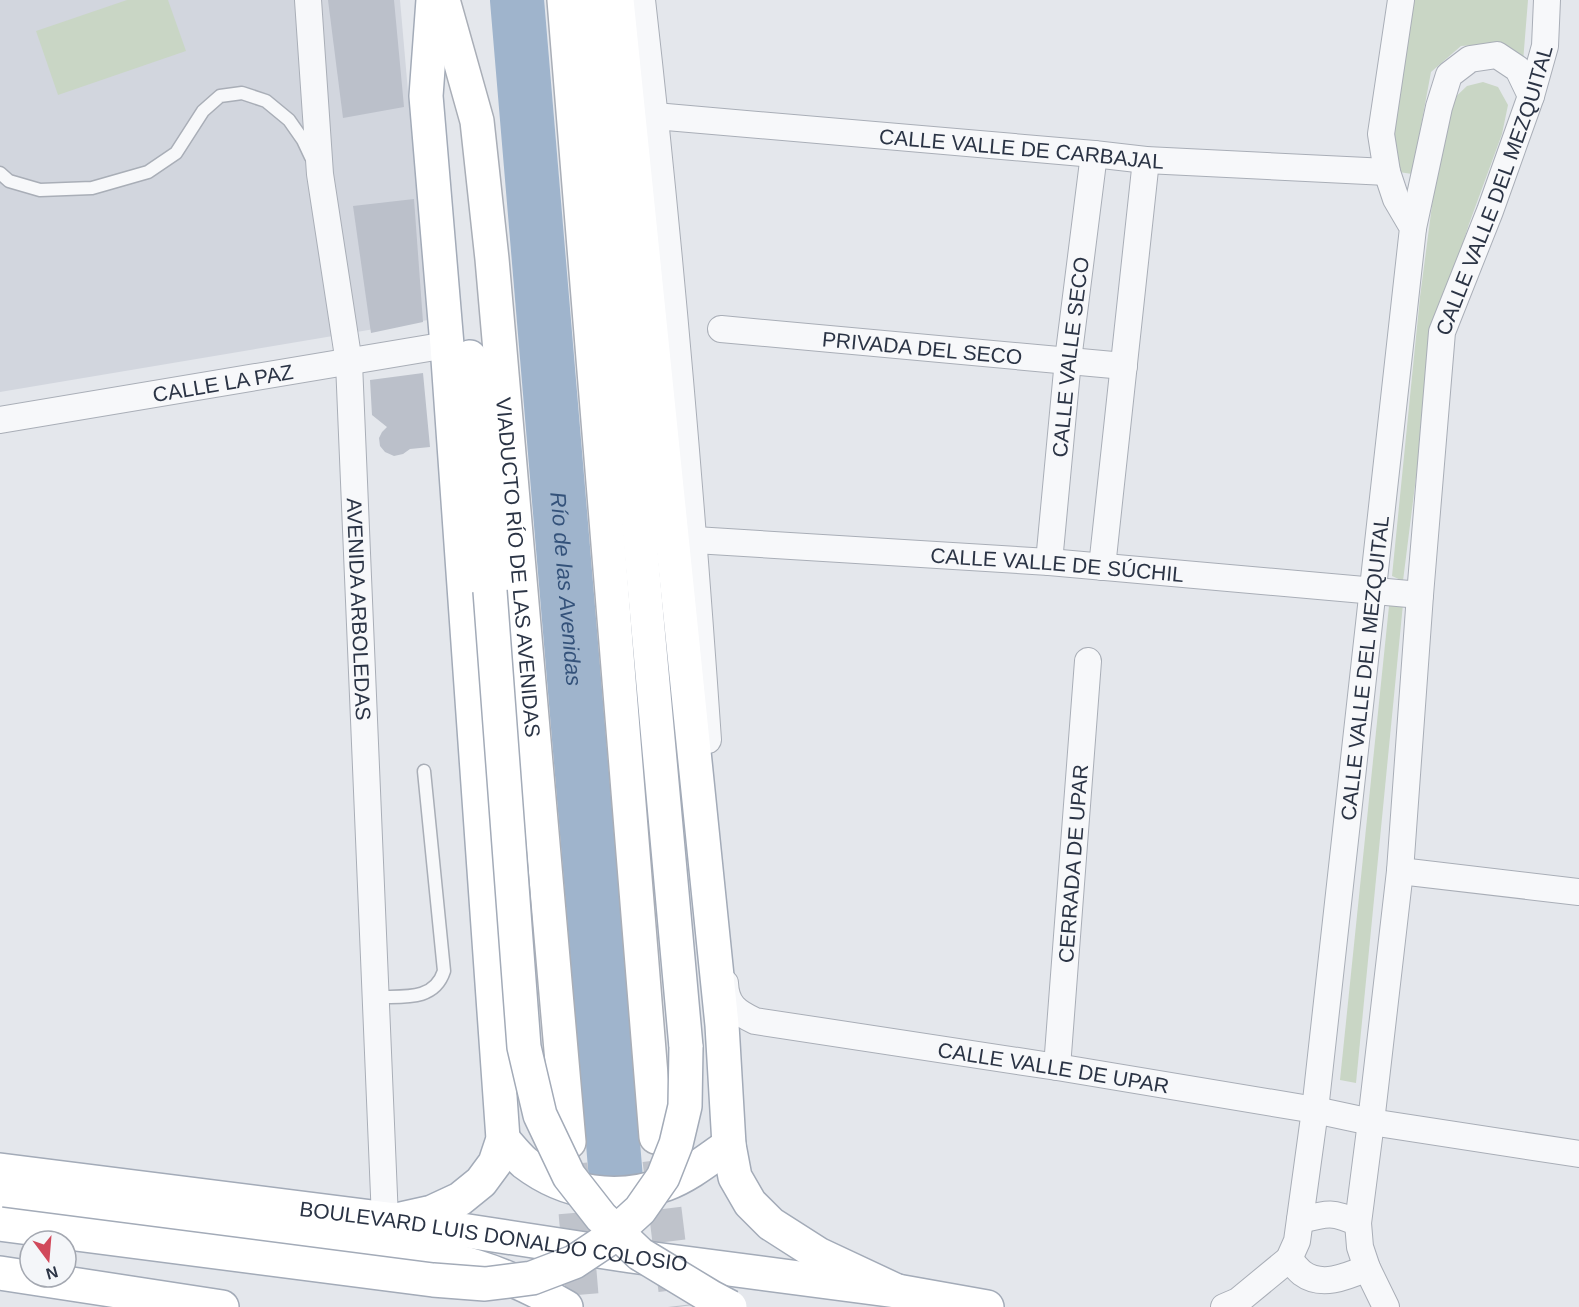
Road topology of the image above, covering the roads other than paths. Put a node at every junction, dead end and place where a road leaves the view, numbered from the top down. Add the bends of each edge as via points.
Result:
1 (308, 0) edge
2 (433, 0) edge
3 (438, 0) edge
4 (443, 0) edge
5 (564, 0) edge
6 (591, 0) edge
7 (617, 0) edge
8 (642, 0) edge
9 (1401, 0) edge
10 (1547, 0) edge
11 (1531, 96) junction
12 (655, 116) junction
13 (1094, 154) junction
14 (1146, 160) junction
15 (0, 172) edge
16 (1387, 172) junction
17 (320, 174) junction
18 (1413, 228) junction
19 (721, 329) dead end
20 (447, 345) junction
21 (1068, 360) junction
22 (349, 363) junction
23 (1124, 366) junction
24 (0, 420) edge
25 (694, 540) junction
26 (1049, 562) junction
27 (1102, 567) junction
28 (1373, 590) junction
29 (1420, 595) junction
30 (1088, 661) dead end
31 (424, 771) dead end
32 (1400, 871) junction
33 (1579, 892) edge
34 (376, 997) junction
35 (1057, 1067) junction
36 (1315, 1110) junction
37 (1371, 1122) junction
38 (656, 1137) tunnel mouth
39 (503, 1139) junction
40 (569, 1142) tunnel mouth
41 (729, 1145) junction
42 (1579, 1154) edge
43 (0, 1170) edge
44 (0, 1199) edge
45 (390, 1220) junction
46 (1300, 1220) junction
47 (1358, 1223) junction
48 (0, 1224) edge
49 (1289, 1259) junction
50 (1367, 1268) junction
51 (0, 1274) edge
52 (897, 1291) junction
53 (222, 1307) edge
54 (566, 1307) edge
55 (730, 1307) edge
56 (987, 1307) edge
57 (1224, 1307) edge
58 (1386, 1307) edge

1 - 17 street, AVENIDA ARBOLEDAS
2 - 20 main road via 426,96
3 - 55 main road, bridge via 490,591 524,1047 540,1115 569,1176 601,1217 640,1254
4 - 40 main road, VIADUCTO RÍO DE LAS AVENIDAS via 477,122
5 - 38 main road
6 - 48 main road, bridge via 686,1047 685,1106 663,1177 640,1210 607,1240 574,1262 532,1278 485,1284
7 - 41 main road via 722,1025
8 - 12 street
9 - 16 street via 1381,134
10 - 11 street, CALLE VALLE DEL MEZQUITAL via 1545,46
11 - 18 street, CALLE VALLE DEL MEZQUITAL via 1518,69 1497,55 1470,59 1449,75 1438,107
11 - 29 street, CALLE VALLE DEL MEZQUITAL via 1442,332
12 - 13 street, CALLE VALLE DE CARBAJAL
12 - 25 street
13 - 14 street, CALLE VALLE DE CARBAJAL
13 - 21 street, CALLE VALLE SECO
14 - 16 street, CALLE VALLE DE CARBAJAL
14 - 23 street
15 - 17 lane via 9,181 40,190 92,188 148,171 176,153 203,111 220,96 242,93 266,101 289,120
16 - 18 street via 1396,199
17 - 22 street, AVENIDA ARBOLEDAS
18 - 28 street, CALLE VALLE DEL MEZQUITAL
19 - 21 street, PRIVADA DEL SECO
20 - 22 street, CALLE LA PAZ
20 - 39 main road
21 - 23 street, PRIVADA DEL SECO
21 - 26 street, CALLE VALLE SECO
22 - 24 street, CALLE LA PAZ
22 - 34 street, AVENIDA ARBOLEDAS
23 - 27 street
25 - 26 street, CALLE VALLE DE SÚCHIL
25 - 35 street, CALLE VALLE DE UPAR via 726,996 738,1013 755,1021
26 - 27 street, CALLE VALLE DE SÚCHIL
27 - 28 street, CALLE VALLE DE SÚCHIL
28 - 29 street, CALLE VALLE DE SÚCHIL
28 - 36 street, CALLE VALLE DEL MEZQUITAL
29 - 32 street, CALLE VALLE DEL MEZQUITAL
30 - 35 street, CERRADA DE UPAR
31 - 34 lane via 444,971 441,980 428,992
32 - 33 street
32 - 37 street, CALLE VALLE DEL MEZQUITAL
34 - 45 street, AVENIDA ARBOLEDAS
35 - 36 street, CALLE VALLE DE UPAR
36 - 37 street, CALLE VALLE DE UPAR
36 - 46 street, CALLE VALLE DEL MEZQUITAL
37 - 42 street, CALLE VALLE DE UPAR
37 - 47 street, CALLE VALLE DEL MEZQUITAL
39 - 41 main road via 523,1161 548,1179 577,1190 607,1195 667,1184
39 - 45 main road via 495,1163 481,1182 460,1199 432,1212
41 - 52 main road via 735,1177 750,1203 771,1224 818,1254
43 - 45 main road, BOULEVARD LUIS DONALDO COLOSIO
44 - 54 main road, bridge via 455,1261 507,1278
45 - 52 main road, BOULEVARD LUIS DONALDO COLOSIO
46 - 47 street via 1322,1214 1341,1215
46 - 49 street, CALLE VALLE DEL MEZQUITAL
47 - 50 street, CALLE VALLE DEL MEZQUITAL
49 - 50 street via 1304,1274 1319,1280 1343,1278
49 - 57 street
50 - 58 street, CALLE VALLE DEL MEZQUITAL
51 - 53 main road
52 - 56 main road, BOULEVARD LUIS DONALDO COLOSIO

